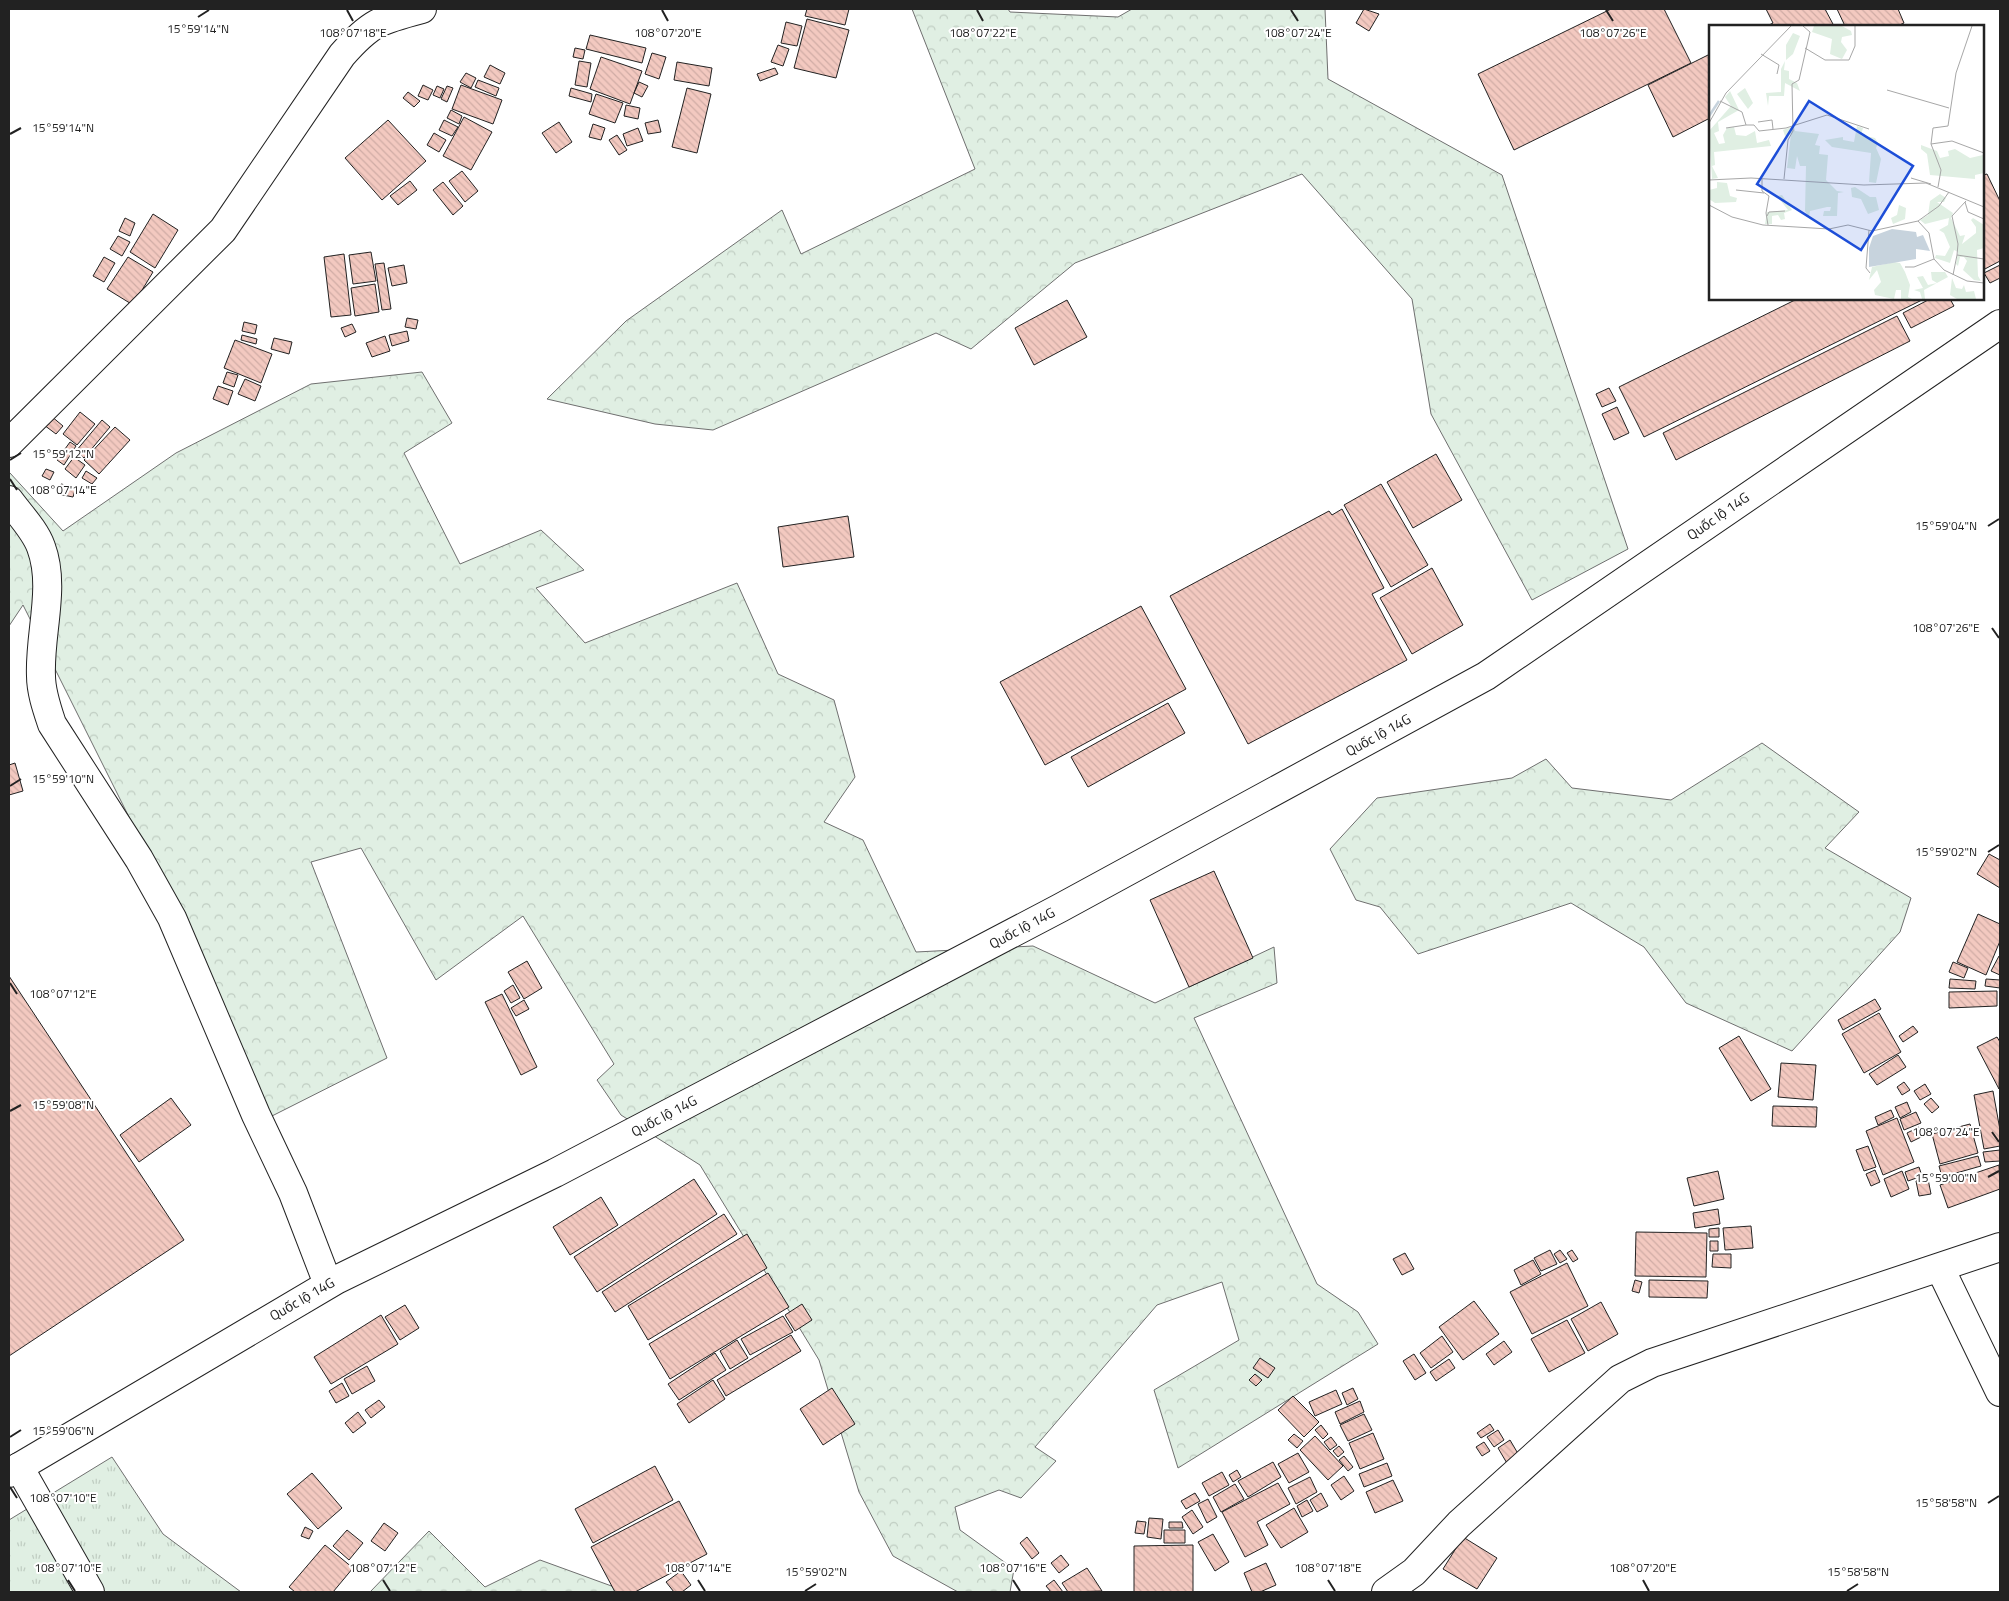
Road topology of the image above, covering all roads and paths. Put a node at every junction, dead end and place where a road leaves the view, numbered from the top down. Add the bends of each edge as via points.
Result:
1 (422, 9) edge
2 (2000, 324) edge
3 (9, 443) edge
4 (9, 500) edge
5 (2000, 1247) edge
6 (1940, 1268) junction
7 (328, 1284) junction
8 (2000, 1392) edge
9 (14, 1470) edge
10 (90, 1592) edge
11 (1386, 1592) edge

1 - 3 street via 384,19 361,34 342,55 223,230
2 - 7 street, Quốc lộ 14G via 1486,676 1060,908 555,1174
4 - 7 street via 40,545 45,560 41,676 52,724 140,860 172,918 293,1193
5 - 6 street
6 - 8 street
6 - 11 street via 1652,1363 1620,1379 1460,1524 1414,1572
7 - 9 street, Quốc lộ 14G
9 - 10 street

